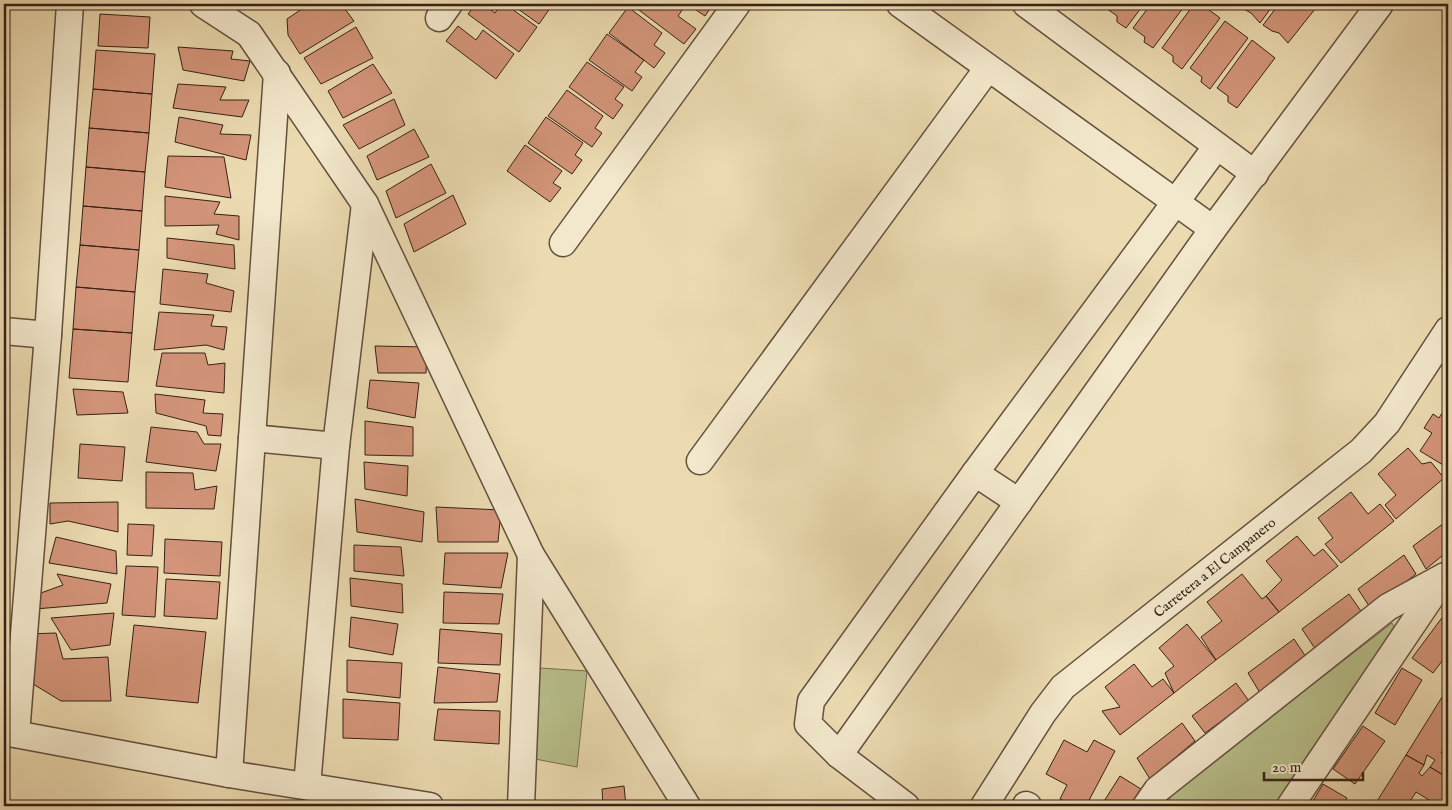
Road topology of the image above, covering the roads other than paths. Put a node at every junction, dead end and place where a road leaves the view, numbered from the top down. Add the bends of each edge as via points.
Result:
1 (70, 4) edge
2 (203, 4) edge
3 (737, 4) edge
4 (900, 4) edge
5 (1026, 4) edge
6 (1380, 4) edge
7 (988, 68) junction
8 (277, 73) junction
9 (1217, 146) junction
10 (1255, 174) junction
11 (1175, 203) junction
12 (365, 204) junction
13 (1213, 230) junction
14 (563, 243) dead end
15 (1448, 330) edge
16 (4, 331) edge
17 (48, 335) junction
18 (252, 438) junction
19 (336, 446) junction
20 (700, 461) dead end
21 (975, 473) junction
22 (1019, 502) junction
23 (531, 555) junction
24 (1447, 574) edge
25 (10, 733) edge
26 (839, 755) junction
27 (229, 774) junction
28 (307, 786) junction
29 (430, 806) edge
30 (521, 806) edge
31 (687, 806) edge
32 (906, 806) edge
33 (984, 806) edge
34 (1146, 806) edge
35 (1290, 806) edge

1 - 17 street
2 - 8 street via 249,34
3 - 14 street
4 - 7 street
5 - 9 street
6 - 10 street
7 - 11 street
7 - 20 street
8 - 12 street
8 - 18 street
9 - 10 street
9 - 11 street
10 - 13 street
11 - 13 street
11 - 21 street
12 - 19 street
12 - 23 street
13 - 22 street
15 - 33 street, Carretera a El Campanero via 1387,423 1361,451 1063,687 1043,712
16 - 17 street
17 - 25 street
18 - 19 street
18 - 27 street
19 - 28 street
21 - 22 street
21 - 26 street via 811,701 808,724
22 - 26 street
23 - 30 street
23 - 31 street
24 - 34 street via 1388,607 1157,790
24 - 35 street
25 - 27 street
26 - 32 street
27 - 28 street
28 - 29 street

